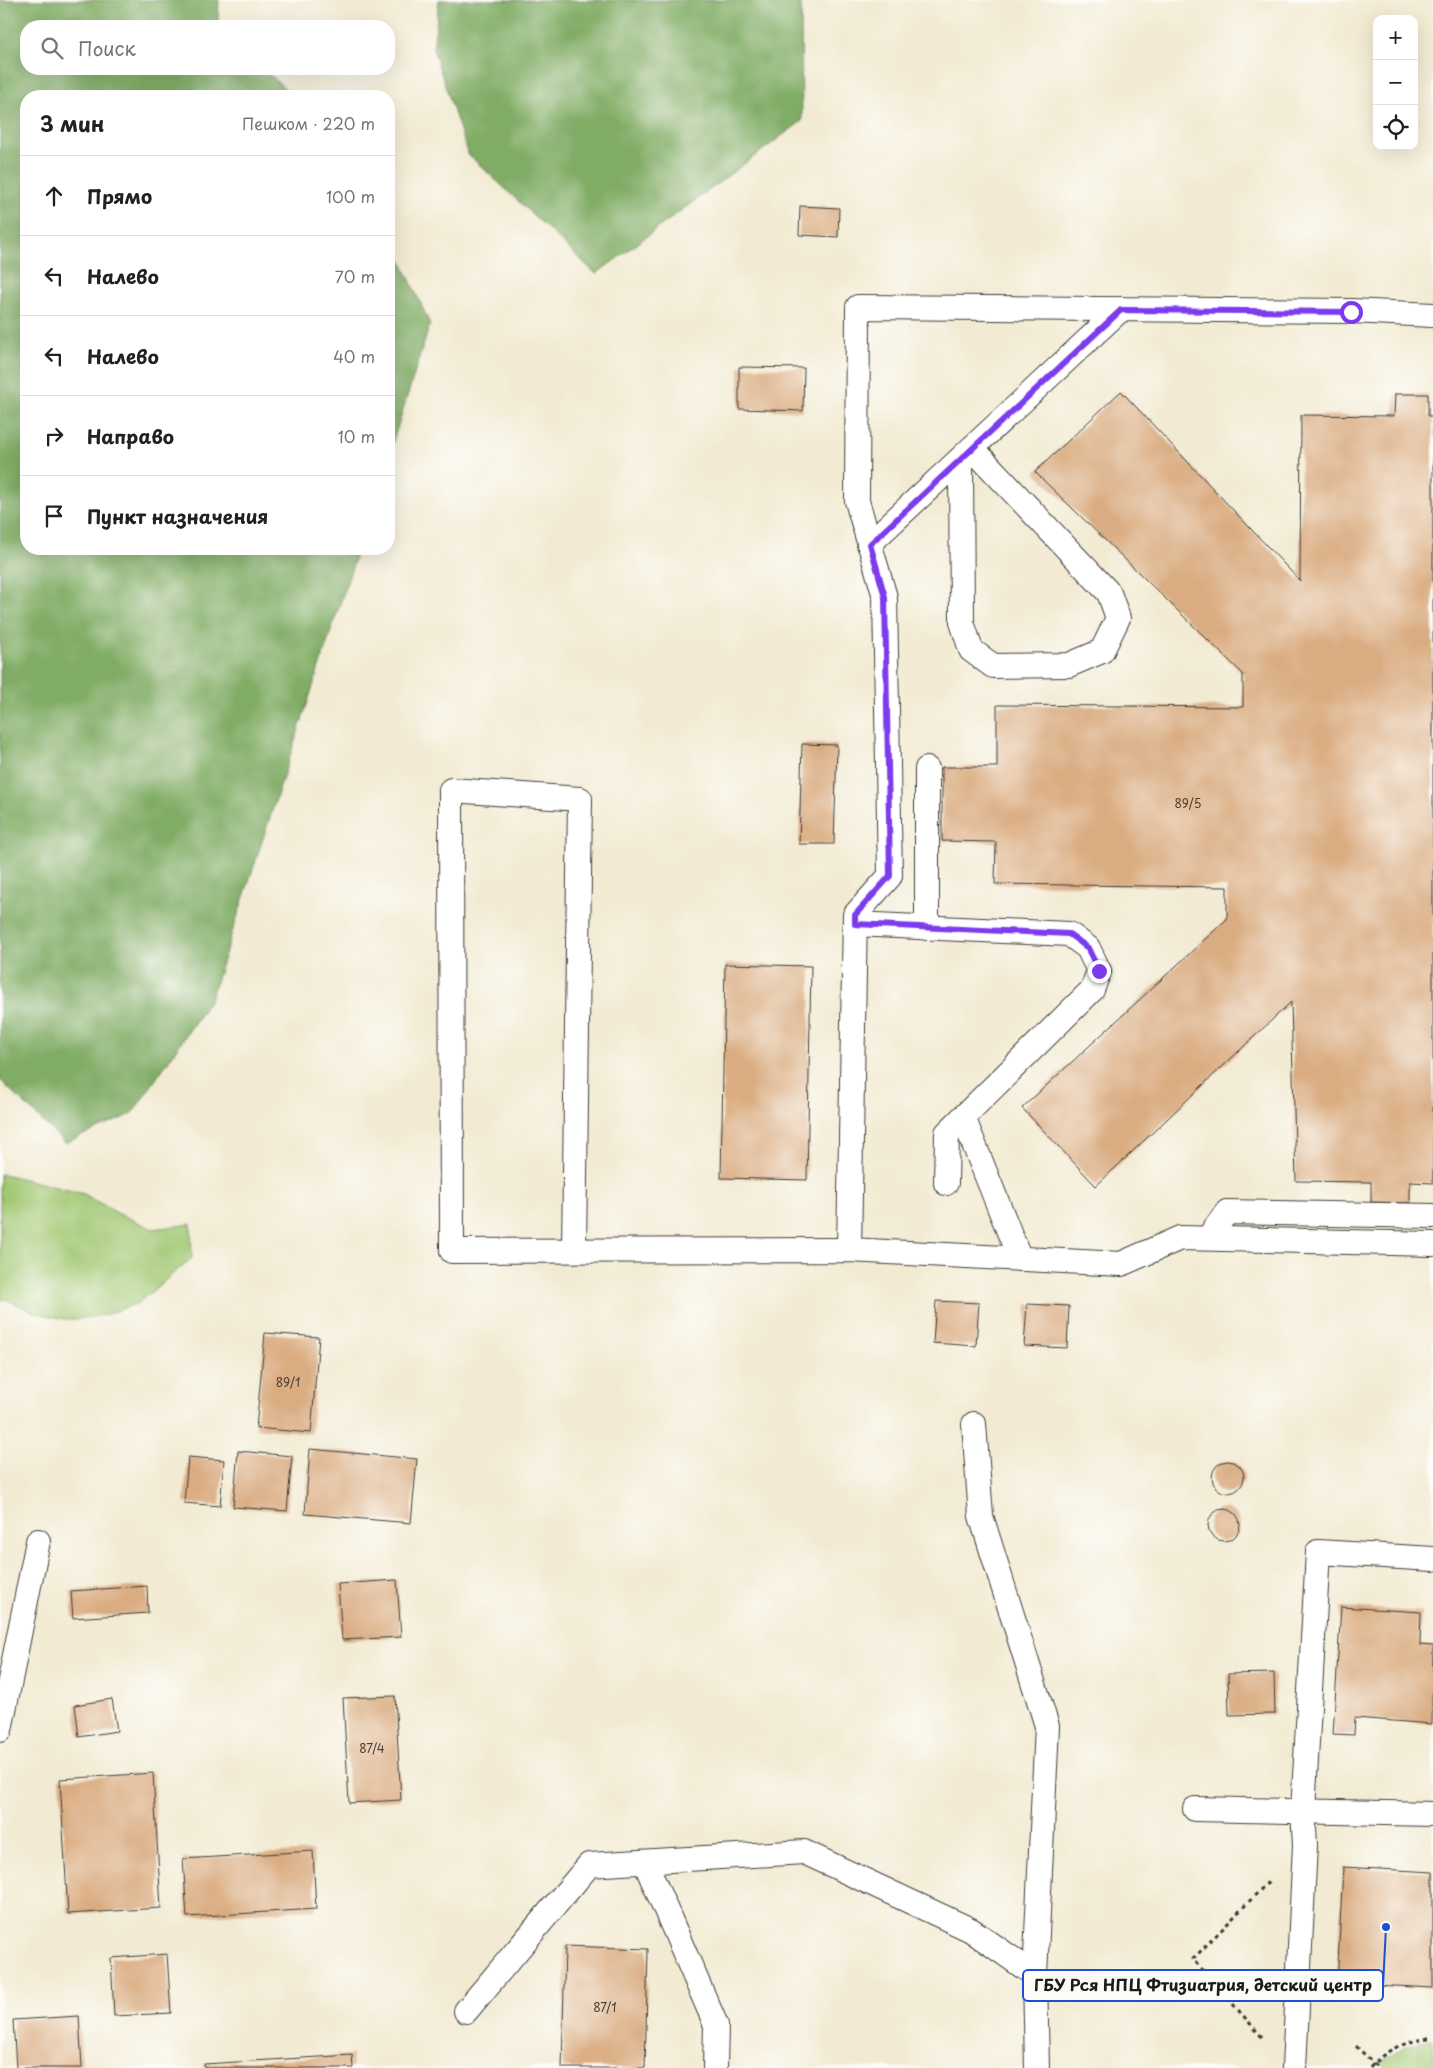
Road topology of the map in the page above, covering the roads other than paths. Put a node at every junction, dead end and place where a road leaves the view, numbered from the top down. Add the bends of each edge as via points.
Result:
1 (1121, 310) junction
2 (1433, 315) edge
3 (967, 453) junction
4 (870, 544) junction
5 (927, 769) dead end
6 (855, 924) junction
7 (927, 928) junction
8 (963, 1117) junction
9 (946, 1183) dead end
10 (1433, 1216) edge
11 (1208, 1238) junction
12 (1433, 1244) edge
13 (849, 1250) junction
14 (574, 1251) junction
15 (1020, 1259) junction
16 (974, 1424) dead end
17 (38, 1541) dead end
18 (1433, 1559) edge
19 (0, 1730) edge
20 (1195, 1809) dead end
21 (1304, 1811) junction
22 (1433, 1814) edge
23 (645, 1862) junction
24 (1035, 1975) junction
25 (466, 2011) dead end
26 (715, 2068) edge
27 (1037, 2068) edge
28 (1294, 2068) edge

1 - 2 lane
1 - 3 lane
1 - 4 lane via 858,307 857,501
3 - 3 lane via 962,622 971,650 993,666 1069,665 1102,651 1118,618 1109,593
3 - 4 lane
4 - 6 lane via 885,597 890,876 855,915
5 - 7 lane
6 - 7 lane
6 - 13 lane
7 - 8 lane via 1069,934 1088,948 1099,971 1092,990
8 - 9 lane via 947,1133
8 - 15 lane
10 - 11 lane via 1226,1212
11 - 12 lane
11 - 15 lane via 1180,1238 1121,1264
13 - 14 lane
13 - 15 lane
14 - 14 lane via 452,1251 451,790 580,799
16 - 24 lane via 981,1516 1047,1726
17 - 19 lane
18 - 21 lane via 1318,1552
20 - 21 lane
21 - 22 lane
21 - 28 lane
23 - 24 lane via 804,1852 971,1930
23 - 25 lane via 590,1865
23 - 26 lane via 716,2026
24 - 27 lane

